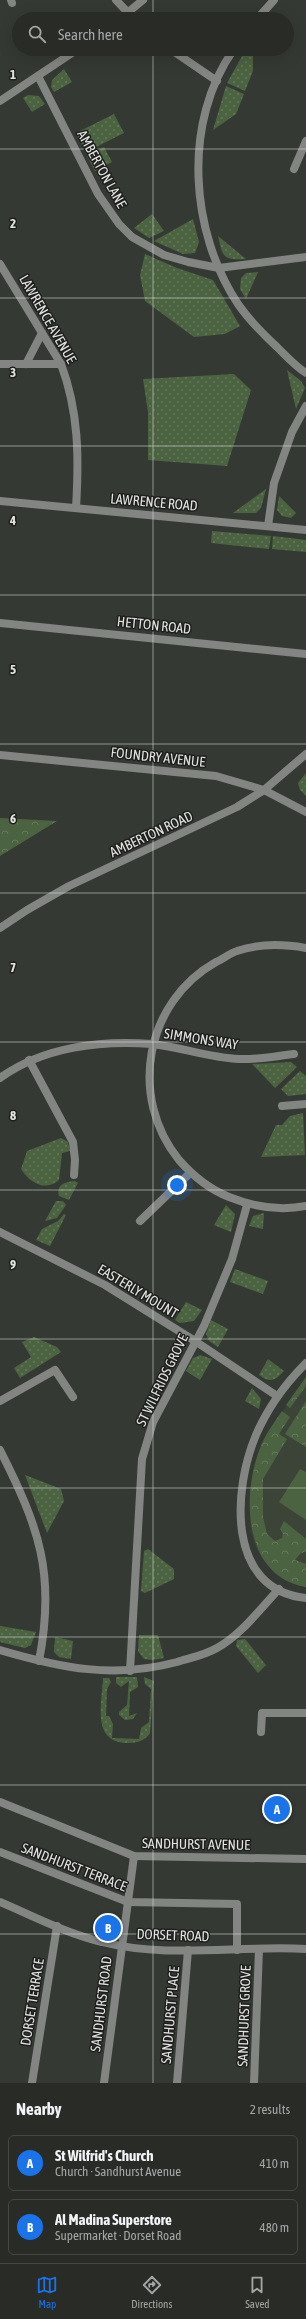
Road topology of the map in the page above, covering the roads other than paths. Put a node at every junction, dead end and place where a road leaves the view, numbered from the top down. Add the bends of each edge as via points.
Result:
1 (116, 0) edge
2 (143, 0) edge
3 (274, 0) edge
4 (127, 12) edge
5 (129, 12) edge
6 (263, 12) edge
7 (68, 56) edge
8 (180, 56) edge
9 (230, 56) edge
10 (38, 76) junction
11 (216, 80) junction
12 (0, 101) edge
13 (306, 141) edge
14 (294, 169) dead end
15 (306, 257) edge
16 (0, 264) edge
17 (219, 268) junction
18 (42, 333) junction
19 (0, 364) edge
20 (26, 364) junction
21 (61, 364) junction
22 (306, 373) edge
23 (306, 406) edge
24 (0, 501) edge
25 (76, 508) junction
26 (268, 526) junction
27 (306, 530) edge
28 (0, 623) edge
29 (306, 654) edge
30 (306, 754) edge
31 (0, 755) edge
32 (264, 790) junction
33 (306, 812) edge
34 (0, 928) edge
35 (306, 948) edge
36 (152, 1044) junction
37 (294, 1054) dead end
38 (29, 1060) junction
39 (0, 1078) edge
40 (306, 1104) edge
41 (282, 1106) dead end
42 (190, 1173) junction
43 (74, 1175) dead end
44 (247, 1205) junction
45 (306, 1206) edge
46 (140, 1221) dead end
47 (0, 1232) edge
48 (195, 1341) junction
49 (306, 1362) edge
50 (277, 1396) junction
51 (73, 1397) dead end
52 (0, 1401) edge
53 (0, 1450) edge
54 (278, 1589) junction
55 (306, 1598) edge
56 (0, 1650) edge
57 (40, 1661) junction
58 (130, 1671) junction
59 (306, 1713) edge
60 (261, 1732) dead end
61 (0, 1802) edge
62 (0, 1852) edge
63 (134, 1856) junction
64 (306, 1859) edge
65 (0, 1902) edge
66 (128, 1902) junction
67 (57, 1926) junction
68 (121, 1946) junction
69 (259, 1949) junction
70 (306, 1949) edge
71 (188, 1950) junction
72 (237, 1950) junction
73 (32, 2083) edge
74 (104, 2083) edge
75 (177, 2083) edge
76 (254, 2083) edge

1 - 4 street
2 - 5 street
3 - 6 street
7 - 10 street
8 - 11 street
9 - 11 street
10 - 12 street
10 - 17 street, AMBERTON LANE via 98,194 119,224 132,237 164,255
11 - 17 street via 200,142 199,181 202,212 209,242
13 - 14 street
15 - 17 street, AMBERTON LANE
16 - 18 street, LAWRENCE AVENUE
17 - 22 street via 238,304 250,320
18 - 20 street
18 - 21 street, LAWRENCE AVENUE
19 - 20 street
20 - 21 street
21 - 25 street, LAWRENCE AVENUE via 73,403 77,431 79,461
23 - 26 street via 292,432 274,483
24 - 25 street, LAWRENCE ROAD
25 - 26 street, LAWRENCE ROAD
26 - 27 street, LAWRENCE ROAD
28 - 29 street, HETTON ROAD
30 - 32 street, AMBERTON ROAD
31 - 32 street, FOUNDRY AVENUE via 216,776
32 - 33 street, FOUNDRY AVENUE
32 - 34 street, AMBERTON ROAD via 213,820 69,886
35 - 36 street via 280,944 237,951 199,972 169,1004
36 - 37 street, SIMMONS WAY via 239,1060
36 - 38 street, SIMMONS WAY via 93,1044
36 - 42 street via 148,1079 154,1114 168,1146
38 - 39 street, SIMMONS WAY
38 - 43 street via 73,1142
40 - 41 street
42 - 44 street via 217,1193
42 - 46 street
44 - 45 street via 276,1209
44 - 48 street, ST WILFRIDS GROVE via 232,1259 204,1326
47 - 48 street, EASTERLY MOUNT via 105,1285
48 - 50 street, EASTERLY MOUNT
48 - 58 street, ST WILFRIDS GROVE via 153,1422 142,1459
49 - 50 street
50 - 54 street via 256,1436 248,1458 242,1483 240,1510 241,1532 246,1552 265,1580
51 - 52 street via 55,1370
53 - 57 street via 20,1489 35,1528 44,1564 47,1612
54 - 55 street
54 - 58 street via 239,1630 217,1648 167,1664
56 - 57 street
57 - 58 street via 84,1670
59 - 60 street via 262,1713
61 - 63 street, SANDHURST AVENUE
62 - 66 street, SANDHURST TERRACE
63 - 64 street, SANDHURST AVENUE
63 - 66 street, SANDHURST ROAD
65 - 67 street, DORSET ROAD
66 - 68 street, SANDHURST ROAD
66 - 72 street, SANDHURST TERRACE via 237,1904
67 - 68 street, DORSET ROAD via 90,1939
67 - 73 street, DORSET TERRACE
68 - 71 street, DORSET ROAD
68 - 74 street, SANDHURST ROAD
69 - 70 street, DORSET ROAD
69 - 72 street, DORSET ROAD
69 - 76 street, SANDHURST GROVE
71 - 72 street, DORSET ROAD
71 - 75 street, SANDHURST PLACE

